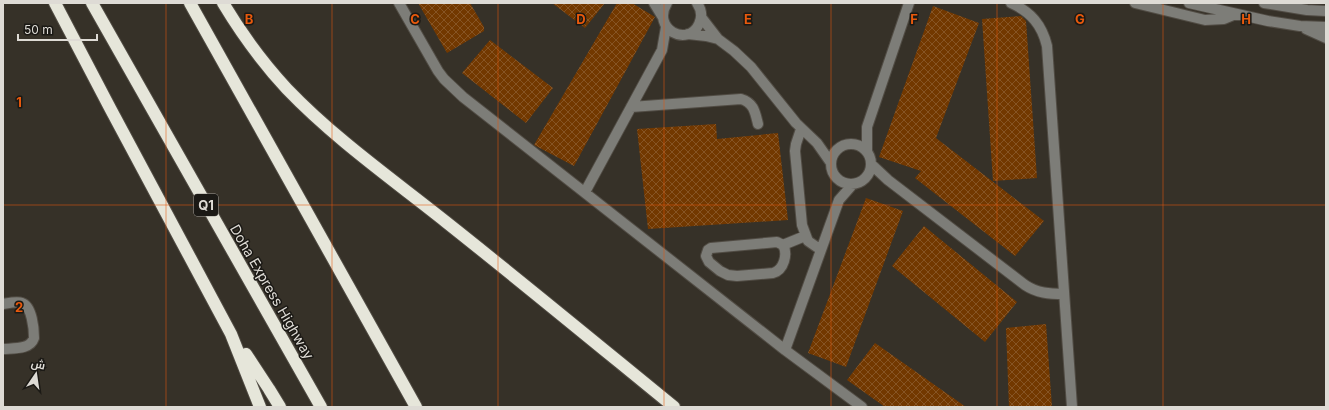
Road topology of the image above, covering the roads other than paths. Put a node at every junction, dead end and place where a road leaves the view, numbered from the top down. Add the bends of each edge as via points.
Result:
1 (55, 3) edge
2 (92, 3) edge
3 (190, 3) edge
4 (224, 3) edge
5 (399, 3) edge
6 (654, 3) edge
7 (667, 3) edge
8 (909, 3) edge
9 (1011, 3) edge
10 (1135, 3) edge
11 (1189, 3) edge
12 (1264, 3) edge
13 (698, 4) edge
14 (1325, 10) edge
15 (1236, 14) junction
16 (662, 16) junction
17 (701, 17) junction
18 (1300, 26) junction
19 (666, 27) junction
20 (1326, 27) edge
21 (686, 34) junction
22 (1326, 38) edge
23 (718, 39) junction
24 (662, 50) junction
25 (631, 107) junction
26 (758, 124) dead end
27 (867, 126) junction
28 (802, 129) junction
29 (817, 143) junction
30 (848, 144) junction
31 (838, 149) junction
32 (867, 151) junction
33 (831, 163) junction
34 (872, 165) junction
35 (836, 178) junction
36 (866, 178) junction
37 (888, 180) junction
38 (854, 184) junction
39 (585, 192) junction
40 (839, 200) junction
41 (805, 236) junction
42 (783, 245) junction
43 (821, 250) junction
44 (1064, 294) junction
45 (3, 304) edge
46 (231, 334) junction
47 (3, 349) edge
48 (785, 350) junction
49 (260, 407) edge
50 (280, 407) edge
51 (320, 407) edge
52 (416, 407) edge
53 (674, 407) edge
54 (862, 407) edge
55 (1072, 407) edge

1 - 46 highway
2 - 51 highway, Doha Express Highway / Q1
3 - 52 highway
4 - 53 highway via 262,60 314,115
5 - 39 street via 444,80
6 - 16 street
7 - 16 street
8 - 27 street
9 - 44 street via 1026,11 1039,24 1047,46
10 - 15 street via 1205,20 1224,19
11 - 15 street
12 - 14 street
13 - 17 street
15 - 18 street
16 - 19 street
17 - 21 street via 696,29
17 - 23 street
18 - 20 street
18 - 22 street
19 - 21 street via 674,33
19 - 24 street
21 - 23 street
21 - 24 street
23 - 28 street via 751,67
24 - 25 street
25 - 26 street via 741,99 753,107
25 - 39 street
27 - 30 street
27 - 32 street
28 - 29 street
28 - 41 street via 796,144 795,159 801,221
29 - 31 street
29 - 33 street
30 - 31 street
30 - 32 street via 859,145
31 - 33 street
32 - 34 street
33 - 35 street
34 - 36 street
34 - 37 street
35 - 38 street via 844,183
35 - 40 street
36 - 37 street
36 - 38 street
37 - 44 street via 1031,289 1045,294
38 - 40 street
39 - 48 street
40 - 43 street
41 - 42 street
41 - 43 street via 811,244
42 - 42 street via 777,242 711,248 706,256 720,271 728,275 773,273 782,267 785,252
43 - 48 street
44 - 55 street
45 - 47 street via 22,303 27,306 34,338 29,345
46 - 49 highway
46 - 50 highway
48 - 54 street

